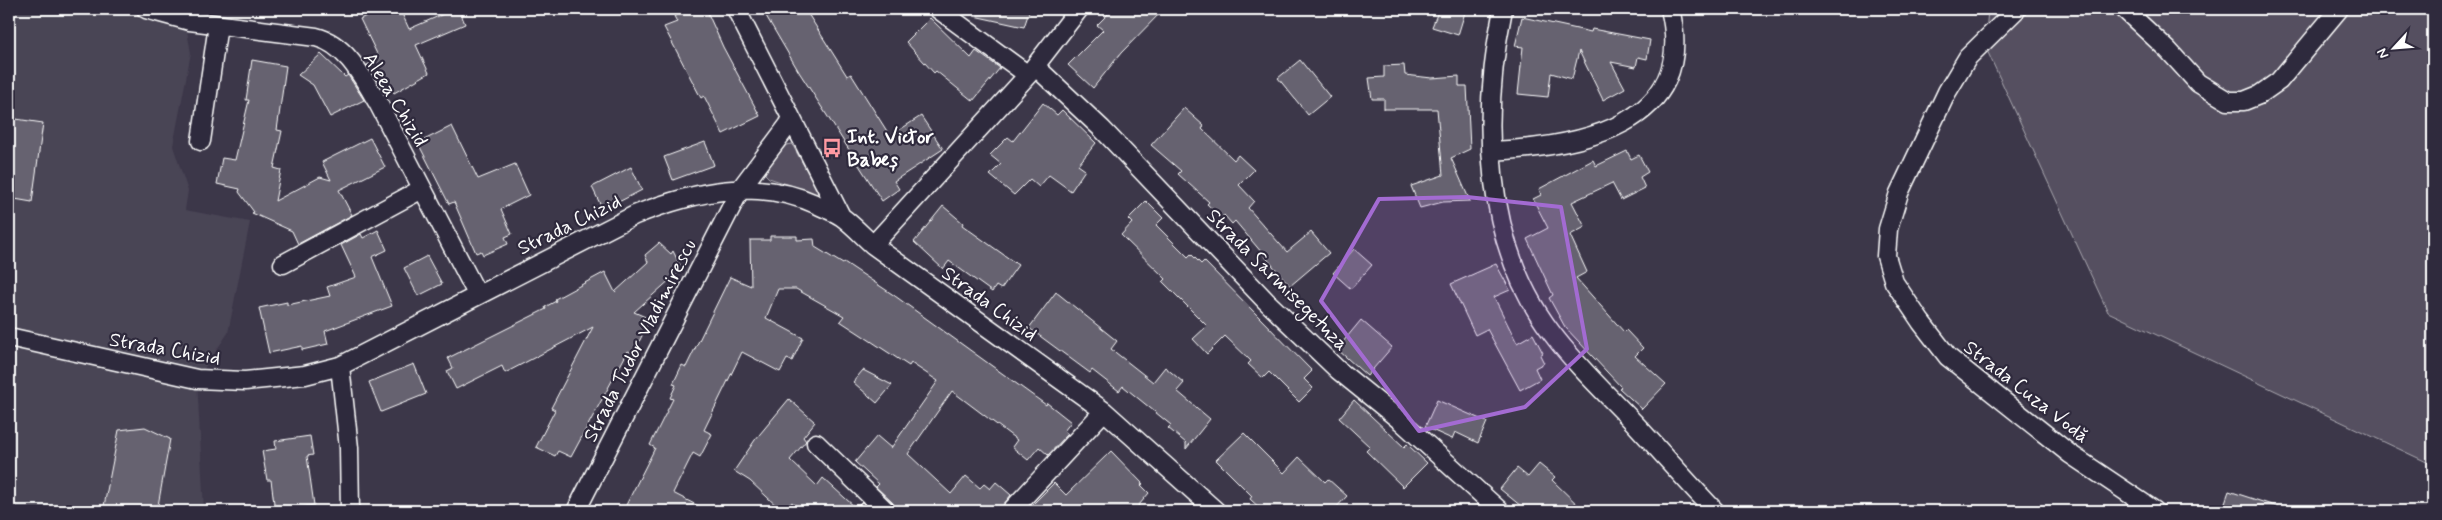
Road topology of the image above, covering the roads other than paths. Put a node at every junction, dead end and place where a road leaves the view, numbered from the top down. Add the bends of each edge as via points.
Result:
1 (146, 9) edge
2 (736, 9) edge
3 (938, 9) edge
4 (1079, 9) edge
5 (1503, 9) edge
6 (1670, 9) edge
7 (2017, 9) edge
8 (2124, 9) edge
9 (2339, 9) edge
10 (218, 25) junction
11 (1032, 71) junction
12 (792, 120) junction
13 (201, 140) dead end
14 (1492, 151) junction
15 (741, 188) junction
16 (422, 189) junction
17 (841, 216) junction
18 (873, 245) junction
19 (283, 264) dead end
20 (476, 294) junction
21 (9, 337) edge
22 (340, 366) junction
23 (1104, 411) junction
24 (816, 443) dead end
25 (350, 511) edge
26 (576, 511) edge
27 (886, 511) edge
28 (1011, 511) edge
29 (1216, 511) edge
30 (1500, 511) edge
31 (1715, 511) edge
32 (2155, 511) edge

1 - 10 street, Aleea Chizid
2 - 12 street
3 - 11 street, Strada Sarmisegetuza
4 - 11 street
5 - 14 street via 1491,110
6 - 14 street via 1675,46 1673,62 1668,78 1648,105 1611,129 1588,138
7 - 32 street, Strada Cuza Vodă via 1968,57 1947,92 1899,193 1888,229 1886,256 1894,282 1948,357 2070,454
8 - 9 street via 2198,83 2228,101 2244,101 2279,81
10 - 13 street
10 - 16 street, Aleea Chizid via 316,37 338,47 367,84
11 - 18 street
11 - 30 street, Strada Sarmisegetuza via 1102,129 1266,301 1338,370
12 - 15 street, Strada Tudor Vladimirescu
12 - 17 street
14 - 31 street via 1496,201 1511,252 1526,290 1550,331
15 - 17 street, Strada Chizid via 779,192
15 - 20 street, Strada Chizid via 712,191 668,202
15 - 26 street, Strada Tudor Vladimirescu
16 - 19 street
16 - 20 street, Aleea Chizid
17 - 18 street, Strada Chizid
18 - 23 street, Strada Chizid
20 - 22 street, Strada Chizid
21 - 22 street, Strada Chizid via 197,379 245,381 305,375
22 - 25 street via 349,448
23 - 28 street
23 - 29 street, Strada Chizid
24 - 27 street

